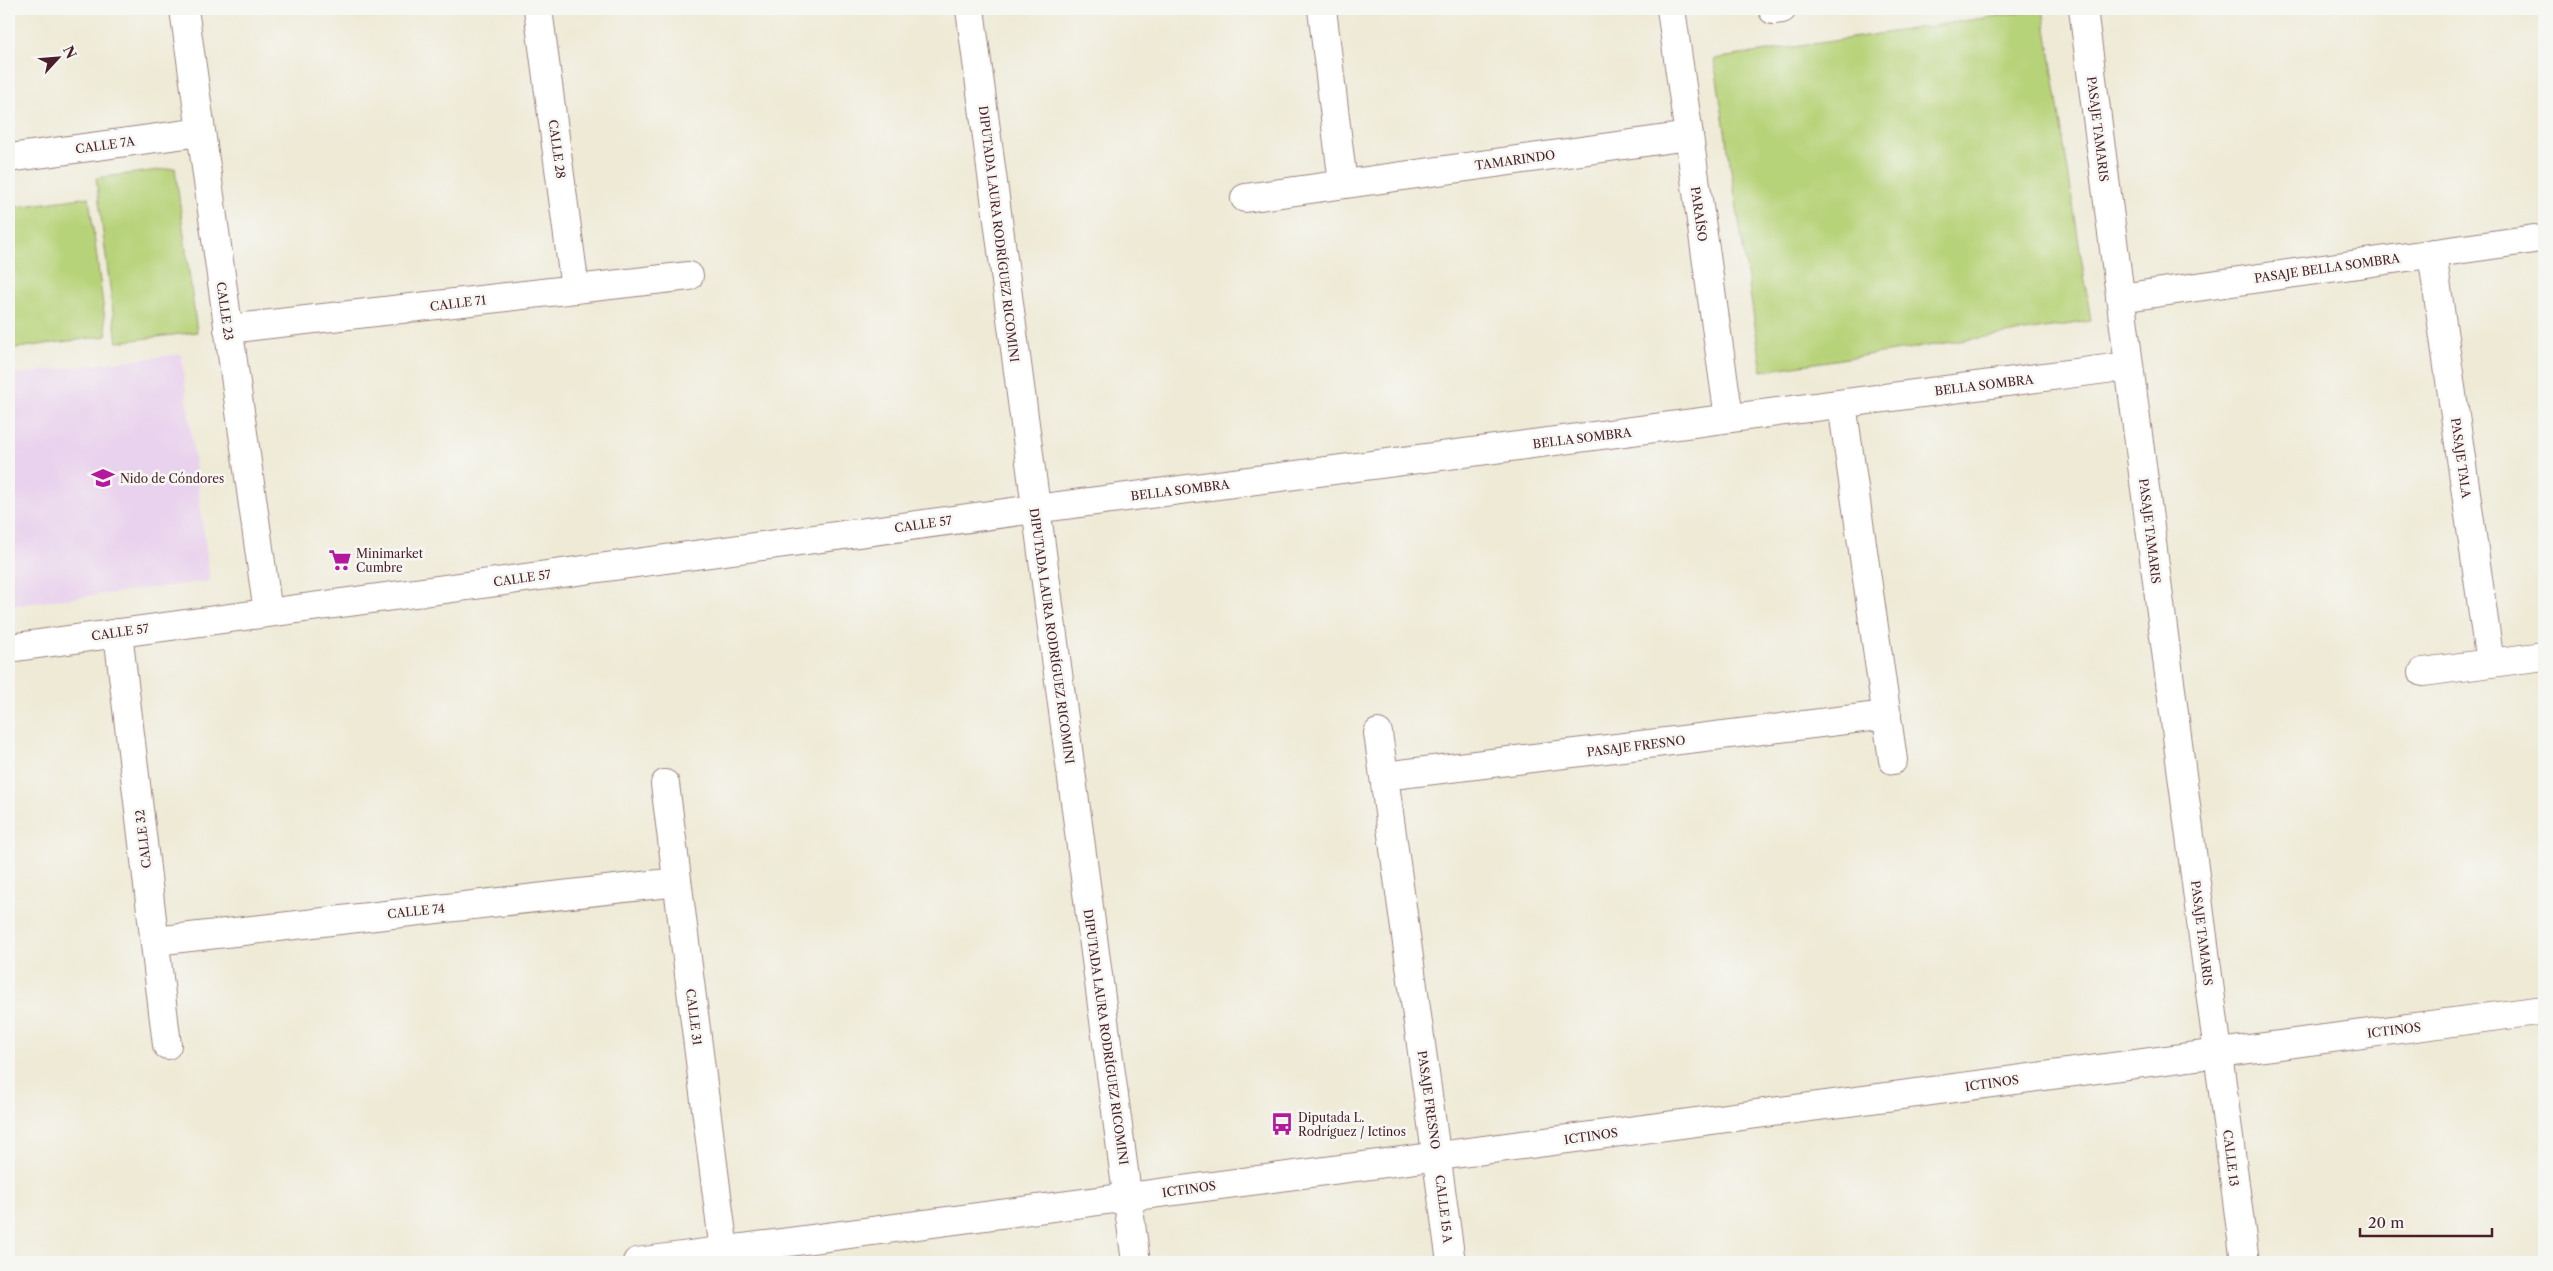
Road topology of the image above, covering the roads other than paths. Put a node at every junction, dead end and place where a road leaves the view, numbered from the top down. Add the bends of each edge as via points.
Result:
1 (184, 9) edge
2 (538, 9) edge
3 (970, 9) edge
4 (1322, 9) edge
5 (1671, 9) edge
6 (2083, 9) edge
7 (201, 132) junction
8 (1688, 136) junction
9 (9, 158) edge
10 (1343, 184) junction
11 (1246, 198) dead end
12 (2534, 239) dead end
13 (2432, 253) junction
14 (689, 276) dead end
15 (575, 289) junction
16 (2120, 298) junction
17 (228, 329) junction
18 (2129, 366) junction
19 (1842, 404) junction
20 (1729, 418) junction
21 (1035, 509) junction
22 (268, 613) junction
23 (118, 633) junction
24 (9, 648) edge
25 (2544, 656) edge
26 (2490, 663) junction
27 (2423, 672) dead end
28 (1887, 715) junction
29 (1378, 733) dead end
30 (1893, 760) dead end
31 (1384, 776) junction
32 (665, 784) dead end
33 (677, 882) junction
34 (155, 941) junction
35 (2544, 1010) edge
36 (168, 1045) dead end
37 (2218, 1053) junction
38 (1437, 1156) junction
39 (1127, 1198) junction
40 (724, 1251) junction
41 (638, 1262) edge
42 (1136, 1262) edge
43 (1451, 1262) edge
44 (2245, 1262) edge

1 - 7 street, CALLE 23
2 - 15 street, CALLE 28
3 - 21 street, DIPUTADA LAURA RODRÍGUEZ RICOMINI
4 - 10 street
5 - 8 street, PARAÍSO
6 - 16 street, PASAJE TAMARIS
7 - 9 street, CALLE 7A
7 - 17 street, CALLE 23
8 - 10 street, TAMARINDO
8 - 20 street, PARAÍSO
10 - 11 street, TAMARINDO
12 - 13 street, PASAJE BELLA SOMBRA
13 - 16 street, PASAJE BELLA SOMBRA
13 - 26 street, PASAJE TALA
14 - 15 street, CALLE 71
15 - 17 street, CALLE 71
16 - 18 street, PASAJE TAMARIS
17 - 22 street, CALLE 23
18 - 19 street, BELLA SOMBRA
18 - 37 street, PASAJE TAMARIS
19 - 20 street, BELLA SOMBRA
19 - 28 street
20 - 21 street, BELLA SOMBRA
21 - 22 street, CALLE 57
21 - 39 street, DIPUTADA LAURA RODRÍGUEZ RICOMINI
22 - 23 street, CALLE 57
23 - 24 street, CALLE 57
23 - 34 street, CALLE 32
25 - 26 street
26 - 27 street
28 - 30 street
28 - 31 street, PASAJE FRESNO
29 - 31 street, PASAJE FRESNO
31 - 38 street, PASAJE FRESNO
32 - 33 street, CALLE 31
33 - 34 street, CALLE 74
33 - 40 street, CALLE 31
34 - 36 street, CALLE 32
35 - 37 street, ICTINOS
37 - 38 street, ICTINOS
37 - 44 street, CALLE 13
38 - 39 street, ICTINOS
38 - 43 street, CALLE 15 A
39 - 40 street, ICTINOS
39 - 42 street, DIPUTADA LAURA RODRÍGUEZ RICOMINI
40 - 41 street, ICTINOS

